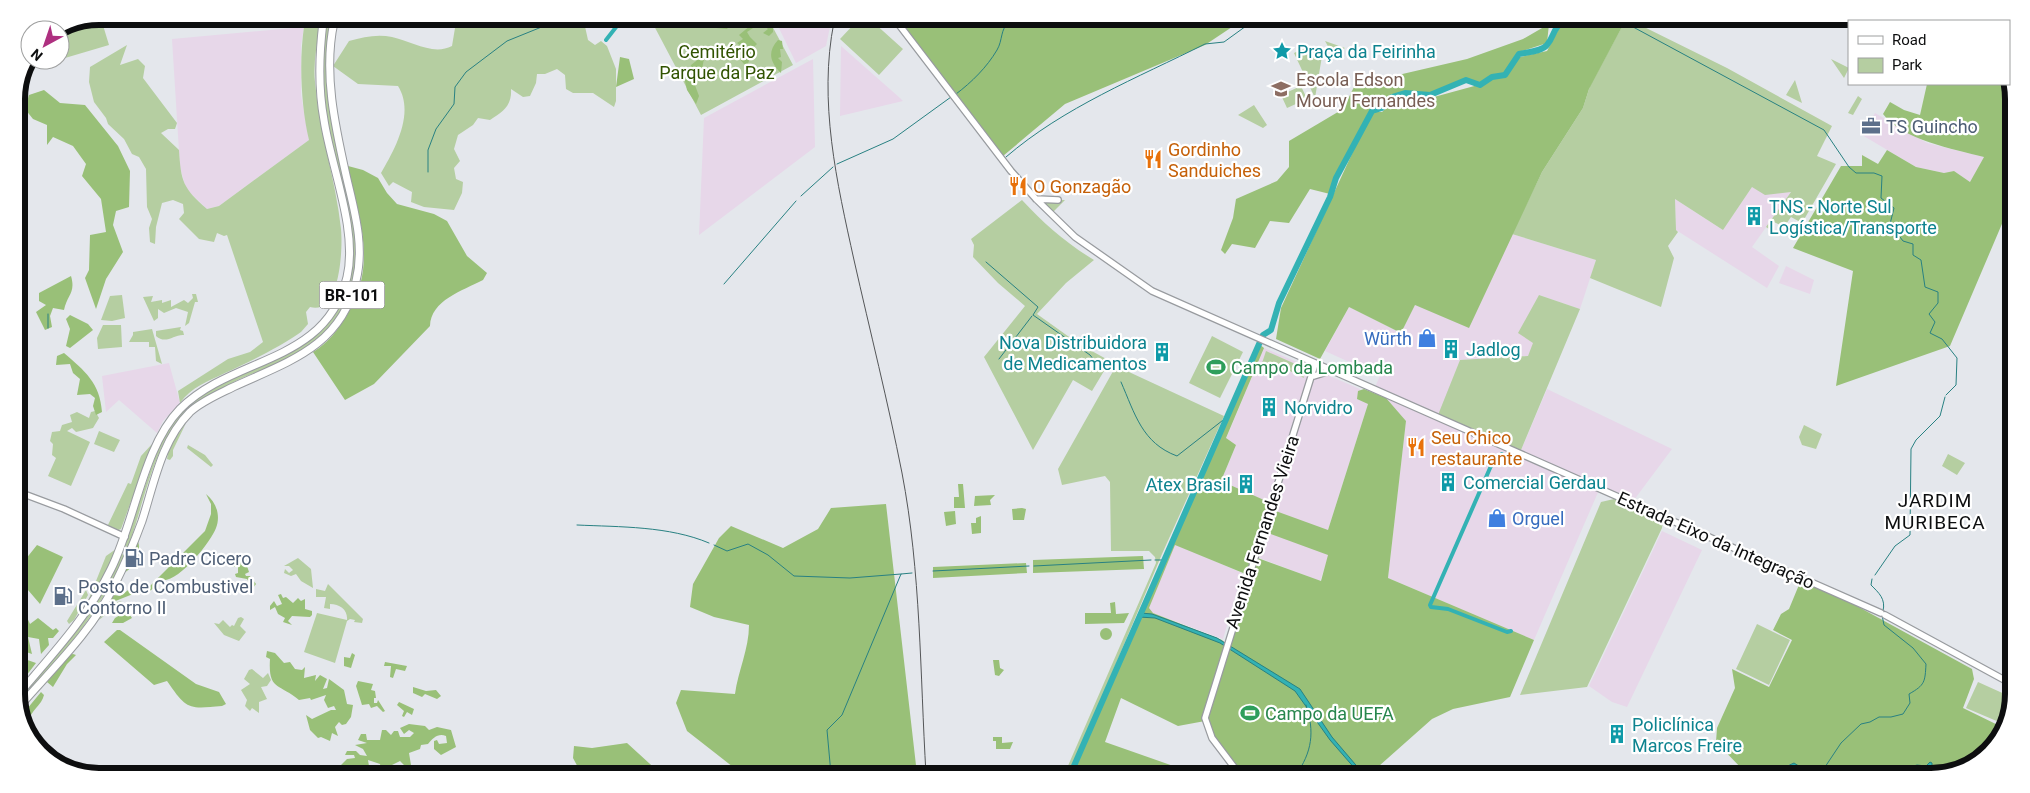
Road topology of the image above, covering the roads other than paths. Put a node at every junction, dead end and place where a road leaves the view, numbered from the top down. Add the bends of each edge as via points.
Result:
1 (323, 25) edge
2 (334, 25) edge
3 (899, 25) edge
4 (1036, 199) junction
5 (1058, 200) dead end
6 (1302, 358) junction
7 (1317, 365) junction
8 (1331, 371) junction
9 (1311, 378) junction
10 (25, 494) edge
11 (125, 537) junction
12 (2005, 679) edge
13 (25, 686) edge
14 (25, 700) edge
15 (1235, 768) edge

1 - 11 highway, BR-101 via 319,76 322,111 349,248 348,275 341,295 327,318 307,339 291,350 208,388 176,413 154,451
2 - 14 highway, BR-101 via 332,102 359,243 358,272 347,307 330,333 310,351 209,399 180,423 161,459 140,524 110,594 83,632
3 - 4 main road, Estrada Eixo da Integração
4 - 5 main road
4 - 6 main road, Estrada Eixo da Integração via 1075,237 1136,281 1160,295
6 - 7 main road, Estrada Eixo da Integração
6 - 9 main road
7 - 8 main road, Estrada Eixo da Integração
7 - 9 main road, Avenida Fernandes Vieira
8 - 9 main road
8 - 12 main road, Estrada Eixo da Integração via 1883,614
9 - 15 main road, Avenida Fernandes Vieira via 1224,653 1206,723 1212,738
10 - 11 main road
11 - 13 highway, BR-101 via 95,598

